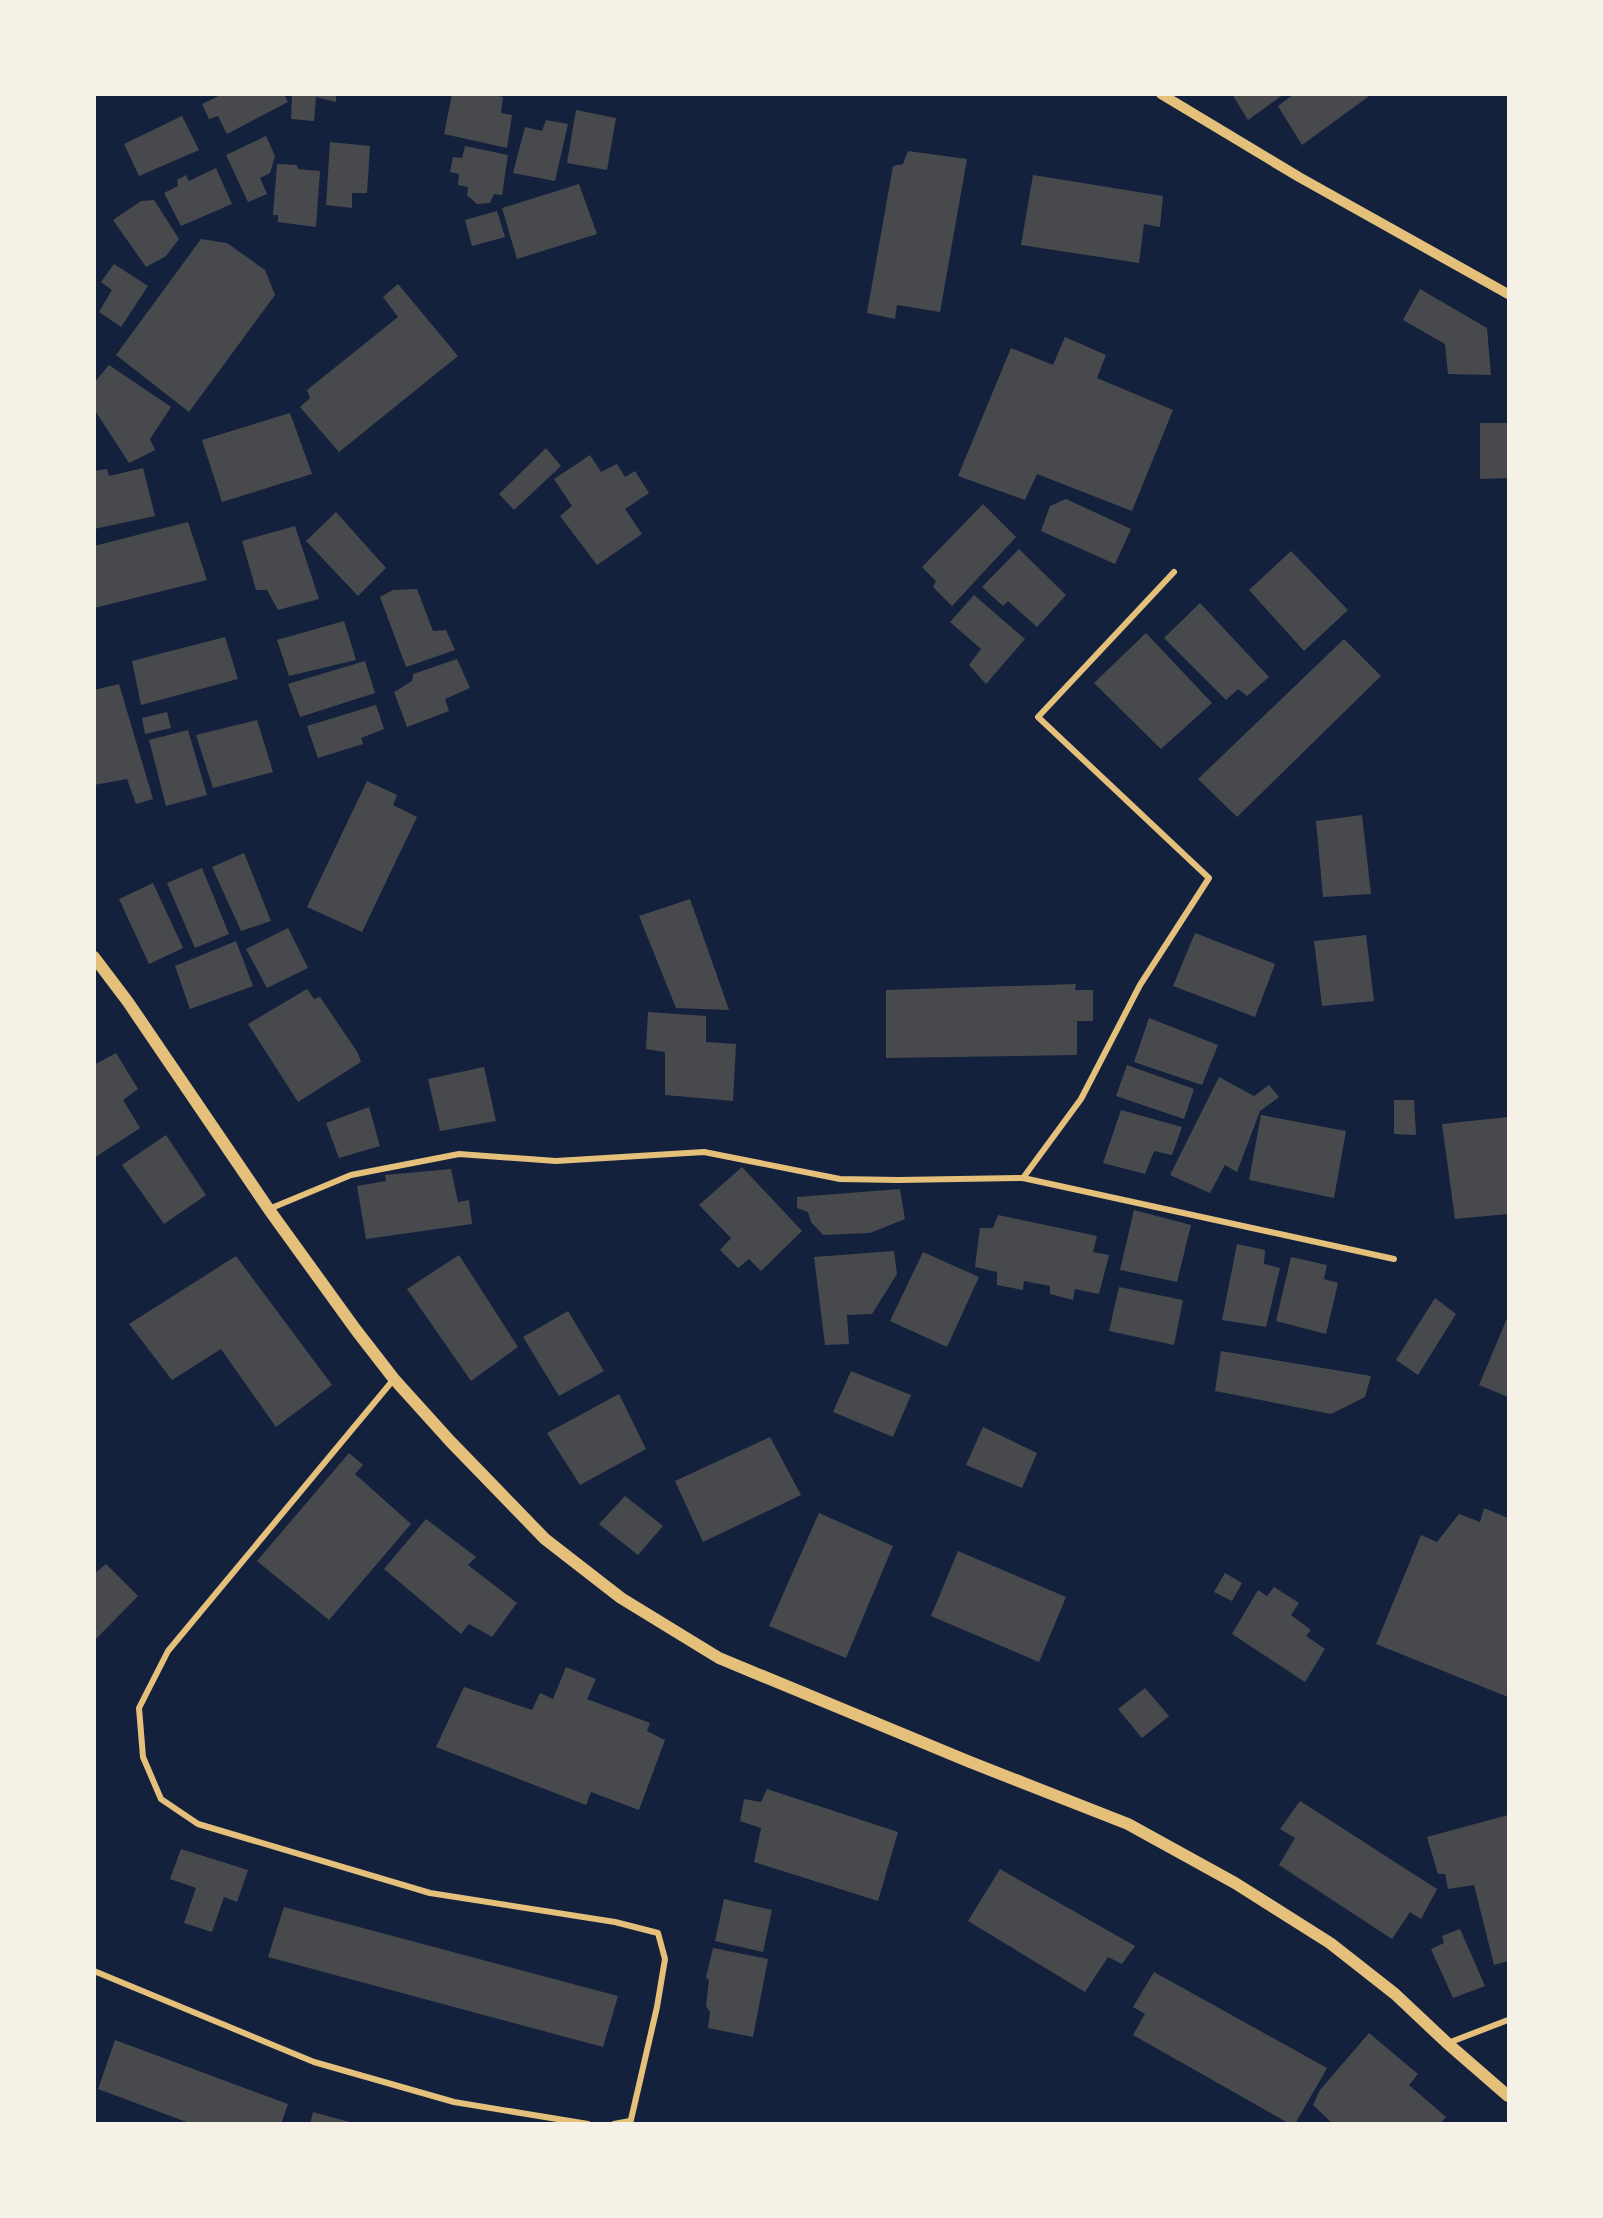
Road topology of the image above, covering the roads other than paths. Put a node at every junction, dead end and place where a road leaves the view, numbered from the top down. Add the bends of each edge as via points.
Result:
1 (1161, 94) edge
2 (1509, 294) edge
3 (1174, 572) dead end
4 (94, 957) edge
5 (1023, 1178) junction
6 (269, 1209) junction
7 (1394, 1259) dead end
8 (394, 1379) junction
9 (94, 1971) edge
10 (1509, 2020) edge
11 (1447, 2043) junction
12 (1509, 2096) edge
13 (630, 2122) edge
14 (588, 2124) edge
15 (614, 2124) edge

1 - 2 street via 1299,177
3 - 5 street via 1038,717 1209,878 1140,985 1081,1099
4 - 6 main road
5 - 6 street via 840,1179 704,1152 556,1161 459,1154 351,1174
5 - 7 street
6 - 8 main road
8 - 11 main road via 545,1539 621,1598 719,1658 1138,1829 1235,1883 1330,1944 1395,1994
8 - 13 street via 168,1651 139,1708 143,1757 161,1799 198,1824 429,1893 615,1922 658,1933 665,1959
9 - 14 street via 314,2062 454,2102
10 - 11 street
11 - 12 main road
13 - 15 street

